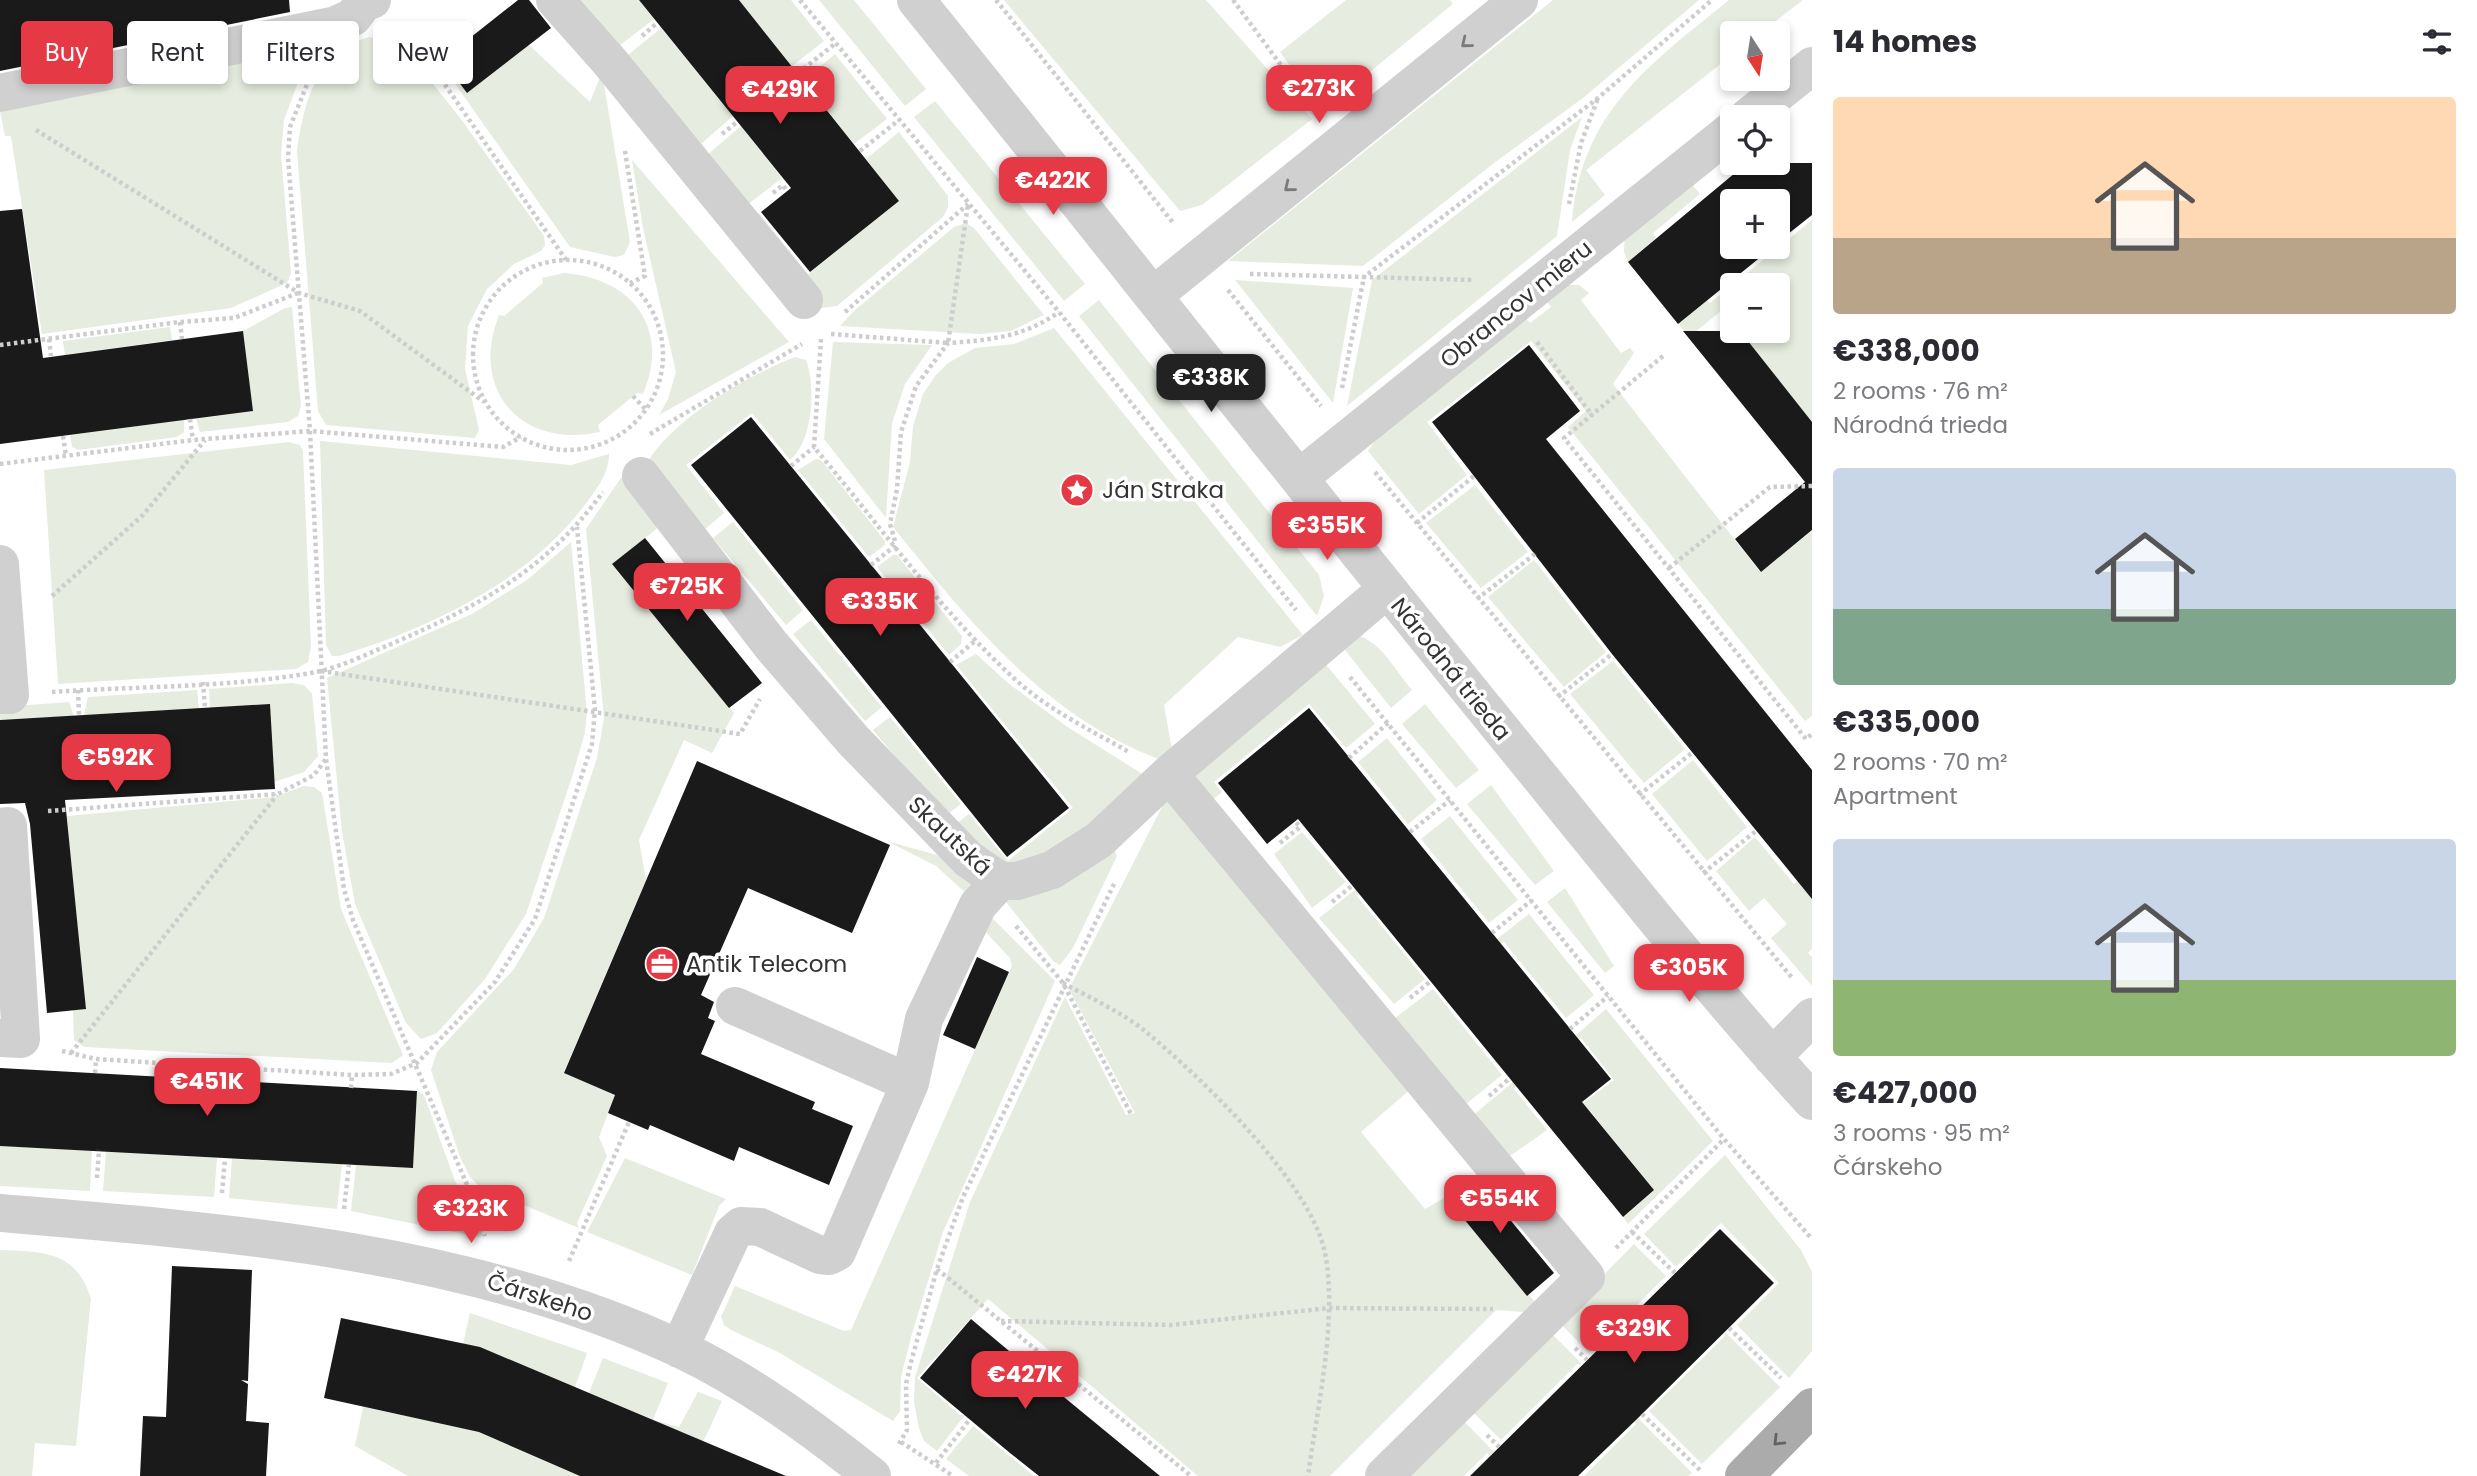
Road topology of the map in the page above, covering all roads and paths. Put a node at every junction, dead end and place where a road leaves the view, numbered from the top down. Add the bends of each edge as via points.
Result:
1 (365, 0) edge
2 (372, 0) edge
3 (555, 0) edge
4 (916, 0) edge
5 (996, 0) edge
6 (1233, 0) edge
7 (1518, 0) edge
8 (1712, 0) edge
9 (346, 21) edge
10 (836, 43) dead end
11 (242, 44) edge
12 (1812, 66) edge
13 (798, 73) dead end
14 (306, 84) edge
15 (0, 93) edge
16 (1598, 97) junction
17 (1763, 105) edge
18 (1322, 119) dead end
19 (899, 120) dead end
20 (34, 128) dead end
21 (1720, 140) edge
22 (623, 142) dead end
23 (860, 151) dead end
24 (968, 204) dead end
25 (1177, 228) dead end
26 (565, 260) junction
27 (1241, 273) dead end
28 (1552, 275) junction
29 (1364, 277) junction
30 (630, 283) junction
31 (1227, 289) dead end
32 (299, 293) junction
33 (1154, 295) junction
34 (804, 300) dead end
35 (1510, 308) junction
36 (1059, 312) dead end
37 (180, 322) junction
38 (49, 338) junction
39 (182, 339) dead end
40 (948, 342) junction
41 (0, 345) edge
42 (51, 356) dead end
43 (1663, 356) dead end
44 (633, 396) dead end
45 (486, 404) junction
46 (646, 410) junction
47 (1592, 415) junction
48 (190, 419) dead end
49 (310, 431) junction
50 (1342, 431) junction
51 (64, 436) dead end
52 (521, 437) junction
53 (206, 439) junction
54 (192, 440) junction
55 (814, 447) junction
56 (66, 457) junction
57 (0, 464) edge
58 (791, 466) dead end
59 (1474, 476) dead end
60 (1299, 478) junction
61 (624, 481) joint
62 (1812, 486) edge
63 (1417, 523) junction
64 (577, 527) junction
65 (896, 545) junction
66 (1535, 554) dead end
67 (0, 564) edge
68 (871, 565) dead end
69 (1669, 568) junction
70 (1387, 589) junction
71 (52, 596) dead end
72 (1477, 599) junction
73 (975, 641) junction
74 (1612, 654) dead end
75 (783, 659) junction
76 (950, 662) dead end
77 (320, 671) junction
78 (203, 682) junction
79 (78, 690) junction
80 (5, 695) edge
81 (1558, 697) junction
82 (205, 708) dead end
83 (595, 710) junction
84 (79, 715) dead end
85 (1388, 723) dead end
86 (1812, 734) edge
87 (1693, 752) dead end
88 (1349, 758) dead end
89 (326, 759) junction
90 (1169, 774) junction
91 (213, 792) dead end
92 (278, 794) junction
93 (1639, 795) junction
94 (82, 799) dead end
95 (214, 799) junction
96 (1450, 800) dead end
97 (83, 807) junction
98 (4, 826) edge
99 (1756, 831) dead end
100 (1410, 832) dead end
101 (1703, 873) junction
102 (1000, 881) junction
103 (1532, 900) dead end
104 (1492, 933) dead end
105 (1794, 981) dead end
106 (1063, 983) junction
107 (1608, 996) dead end
108 (735, 1006) dead end
109 (1812, 1017) edge
110 (1570, 1029) dead end
111 (10, 1039) edge
112 (71, 1054) junction
113 (1772, 1057) junction
114 (96, 1059) junction
115 (417, 1063) junction
116 (219, 1066) junction
117 (95, 1073) dead end
118 (352, 1075) junction
119 (219, 1080) dead end
120 (910, 1083) junction
121 (351, 1088) dead end
122 (1812, 1101) edge
123 (1131, 1114) dead end
124 (629, 1122) dead end
125 (1724, 1139) dead end
126 (0, 1213) edge
127 (1632, 1232) junction
128 (566, 1268) dead end
129 (937, 1269) junction
130 (1675, 1273) dead end
131 (483, 1278) junction
132 (1586, 1278) junction
133 (1329, 1308) junction
134 (1552, 1312) junction
135 (1001, 1321) junction
136 (1729, 1328) dead end
137 (679, 1349) junction
138 (1800, 1396) edge
139 (1642, 1414) dead end
140 (970, 1419) dead end
141 (936, 1463) dead end
142 (882, 1465) edge
143 (1701, 1471) dead end
144 (1191, 1476) edge
145 (1308, 1476) edge
146 (1384, 1476) edge
147 (1744, 1476) edge

1 - 2 street
1 - 9 street
1 - 26 path via 432,66
3 - 34 street
4 - 33 street, Národná trieda
5 - 25 path
6 - 18 path
7 -> 33 street
8 - 16 path
10 - 13 path
11 - 15 street
12 - 17 street
14 - 32 path via 290,127 288,158
16 - 28 path via 1581,143
16 - 29 path
19 - 23 path
20 - 32 path
21 - 28 street, Obrancov mieru
22 - 30 path via 645,276
24 - 40 path
26 - 30 path via 611,269
26 - 45 path via 512,277 492,297 479,321 474,359 475,377
27 - 29 path
28 - 29 path
28 - 35 street, Obrancov mieru
29 - 50 path
30 - 46 path via 649,304 663,348 658,386
31 - 50 path
32 - 37 path via 234,318
32 - 45 path via 360,311
32 - 49 path
33 - 60 street, Národná trieda
35 - 47 path
35 - 50 street, Obrancov mieru
36 - 40 path via 1040,326 1010,337
37 - 38 path
37 - 39 path
38 - 41 path
38 - 42 path
40 - 55 path via 821,333
40 - 65 path via 916,386 901,432 890,524
43 - 47 path
44 - 46 path
45 - 52 path via 501,423
46 - 52 path via 608,441 579,449 549,448
47 - 69 path via 1564,438
48 - 54 path
49 - 52 path via 503,447
49 - 53 path
49 - 77 path
50 - 60 street, Obrancov mieru
50 - 63 path
51 - 56 path
53 - 54 path
53 - 71 path via 143,515
54 - 56 path
55 - 58 path
55 - 65 path
56 - 57 path
59 - 63 path
60 - 70 street, Národná trieda
61 - 64 path
61 - 75 street, Skautská
62 - 69 path via 1770,487
63 - 72 path
64 - 77 path via 519,579 464,612
64 - 83 path
65 - 68 path
65 - 73 path
66 - 72 path
67 - 80 street
69 - 86 path via 1806,739
70 - 90 street, Skautská
70 - 113 street, Národná trieda
72 - 81 path
73 - 76 path
73 - 90 path via 1018,682 1067,716
74 - 81 path
75 - 83 path via 740,734
75 - 102 street, Skautská via 853,740 968,859
77 - 78 path
77 - 83 path
77 - 89 path
78 - 79 path
78 - 82 path
79 - 80 path
79 - 84 path
81 - 93 path
83 - 115 path via 592,744 535,919 495,982
85 - 88 path
87 - 93 path
89 - 92 path via 314,775
89 - 115 path via 344,889 353,920
90 - 102 street, Skautská via 1073,860 1034,877
90 - 132 street
91 - 95 path
92 - 95 path
92 - 112 path
93 - 101 path
94 - 97 path
95 - 97 path
96 - 100 path
97 - 98 path via 56,809
98 - 111 street
99 - 101 path
101 - 105 path
102 - 106 path via 1000,907
102 - 120 street via 978,905 924,1019
103 - 104 path
106 - 123 path
106 - 129 path via 963,1197
106 - 133 path via 1144,1031 1240,1120 1309,1209 1325,1252
107 - 110 path
108 - 120 street
109 - 113 street
111 - 112 path
112 - 114 path
113 - 122 street, Národná trieda
114 - 116 path
114 - 117 path
115 - 118 path via 391,1074
115 - 131 path via 485,1235
116 - 118 path
116 - 119 path
118 - 121 path
120 - 137 street via 837,1252 825,1256 760,1227 741,1226 733,1233
124 - 128 path
125 - 127 path
126 - 131 street, Čárskeho via 212,1233
127 - 130 path
127 - 132 path
129 - 135 path
129 - 142 path via 908,1373 907,1430
131 - 137 street, Čárskeho via 562,1302
132 - 134 street
133 - 134 path
133 - 135 path via 1171,1325
133 - 145 path
134 - 146 street
135 - 144 path
136 - 138 path
137 - 142 street, Čárskeho via 819,1434
138 -> 147 main road
139 - 143 path
140 - 141 path

